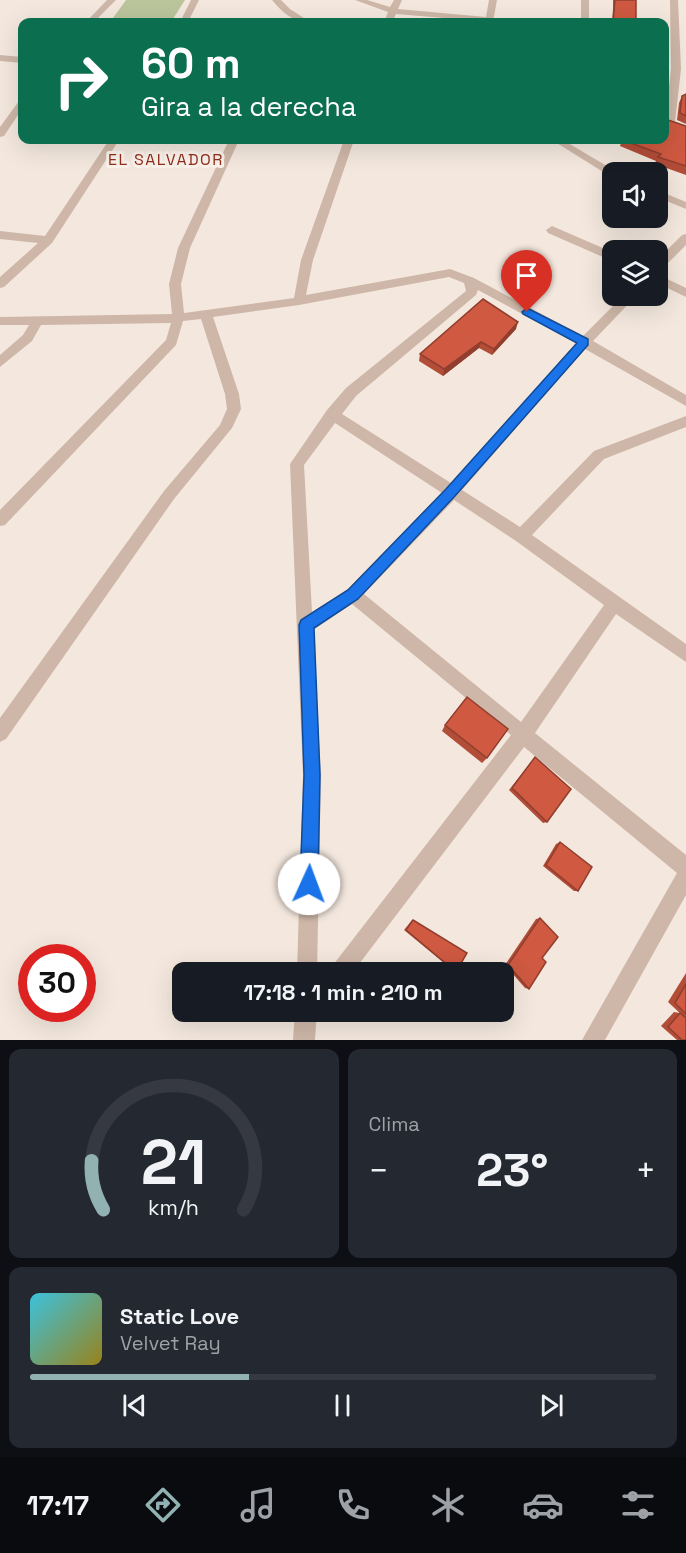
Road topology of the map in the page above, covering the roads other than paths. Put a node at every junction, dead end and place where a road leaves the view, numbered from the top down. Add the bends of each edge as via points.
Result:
1 (112, 0) edge
2 (195, 0) edge
3 (276, 0) edge
4 (359, 0) edge
5 (398, 0) edge
6 (493, 0) edge
7 (585, 0) edge
8 (674, 0) edge
9 (287, 11) junction
10 (393, 11) junction
11 (94, 18) edge
12 (186, 18) edge
13 (284, 18) edge
14 (299, 18) edge
15 (390, 18) edge
16 (460, 18) edge
17 (490, 18) edge
18 (585, 18) edge
19 (674, 20) junction
20 (686, 24) edge
21 (0, 58) edge
22 (18, 60) edge
23 (676, 69) junction
24 (686, 73) edge
25 (18, 109) edge
26 (671, 123) edge
27 (0, 134) edge
28 (111, 144) edge
29 (232, 144) edge
30 (348, 144) edge
31 (565, 144) edge
32 (602, 167) edge
33 (668, 198) edge
34 (686, 206) edge
35 (552, 230) dead end
36 (0, 235) edge
37 (686, 238) edge
38 (48, 240) junction
39 (602, 252) edge
40 (668, 256) edge
41 (470, 281) junction
42 (0, 284) edge
43 (668, 284) edge
44 (686, 293) edge
45 (299, 301) junction
46 (620, 306) edge
47 (206, 314) junction
48 (178, 318) junction
49 (0, 321) edge
50 (37, 321) junction
51 (584, 342) junction
52 (0, 362) edge
53 (686, 401) edge
54 (332, 414) junction
55 (686, 421) edge
56 (451, 492) junction
57 (0, 520) edge
58 (521, 536) junction
59 (353, 595) junction
60 (615, 602) junction
61 (306, 625) junction
62 (686, 654) edge
63 (0, 733) edge
64 (523, 734) junction
65 (686, 868) edge
66 (686, 876) edge
67 (307, 962) edge
68 (348, 962) edge
69 (306, 1022) edge
70 (304, 1040) edge
71 (593, 1040) edge

1 - 11 street
2 - 12 street
3 - 9 street
4 - 10 street
5 - 10 street
6 - 17 street
7 - 18 street
8 - 19 street
9 - 13 street
9 - 14 street
10 - 15 street
10 - 16 street
19 - 20 street
19 - 23 street
21 - 22 street
23 - 24 street
23 - 26 street
25 - 27 street
28 - 38 street
29 - 48 street via 184,248 175,284
30 - 45 street via 307,261
31 - 32 street
33 - 34 street
35 - 39 street
36 - 38 street
37 - 40 street
38 - 42 street
41 - 45 street via 450,273
41 - 51 street
41 - 54 street via 472,292 351,392
43 - 44 street
45 - 47 street
46 - 51 street
47 - 48 street
47 - 63 street via 232,394 234,409 225,428 169,495
48 - 50 street
48 - 57 street via 172,342
49 - 50 street
50 - 52 street via 28,338
51 - 53 street
51 - 56 street
54 - 56 street
54 - 61 street via 297,464
55 - 58 street via 599,455
56 - 58 street
56 - 59 street
58 - 60 street
59 - 61 street
59 - 64 street
60 - 62 street
60 - 64 street
61 - 67 street via 312,775
64 - 65 street
64 - 68 street
66 - 71 street
69 - 70 street

